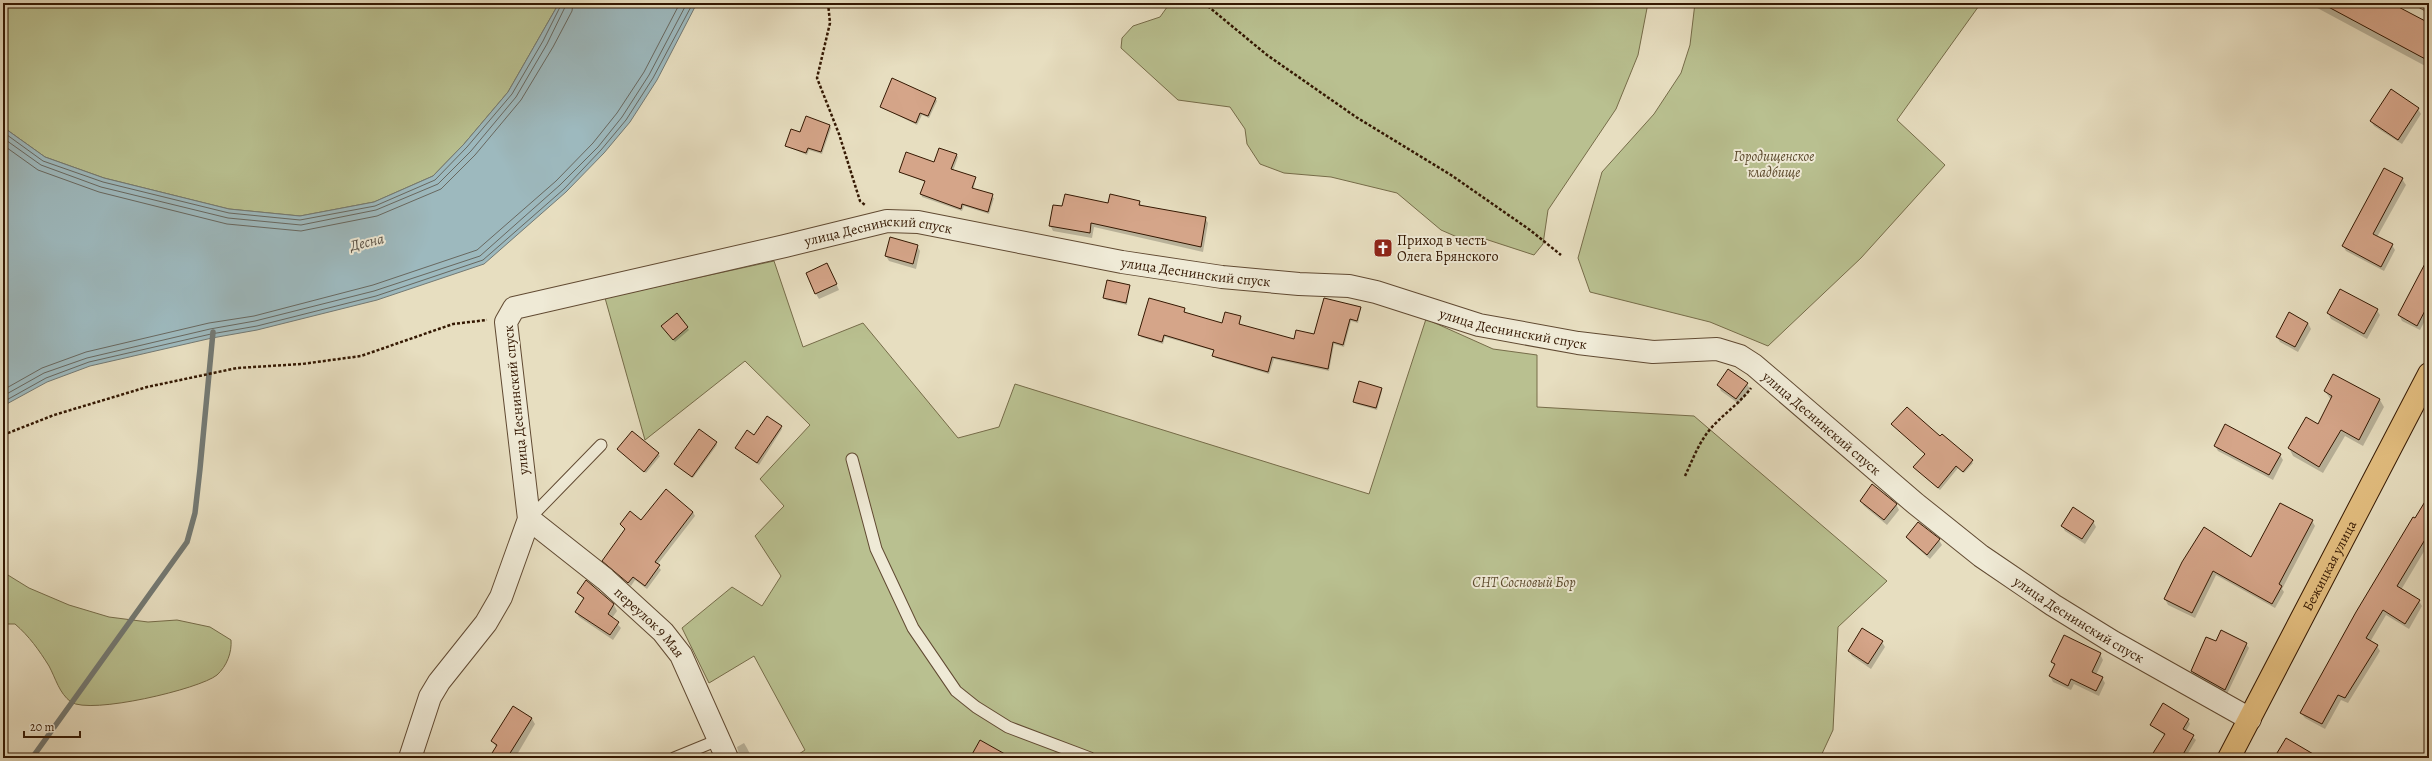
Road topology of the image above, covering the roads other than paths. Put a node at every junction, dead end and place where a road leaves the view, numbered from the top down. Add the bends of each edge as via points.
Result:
1 (2423, 3) edge
2 (2429, 6) edge
3 (2428, 377) edge
4 (601, 445) dead end
5 (852, 459) dead end
6 (529, 519) junction
7 (2250, 719) junction
8 (722, 749) edge
9 (410, 758) edge
10 (674, 758) edge
11 (1090, 758) edge
12 (2229, 758) edge

1 - 2 lane
3 - 7 main road, Бежицкая улица
4 - 6 lane
5 - 11 lane via 876,549 913,628 956,691 976,708 1008,727
6 - 7 street, улица Деснинский спуск via 506,322 514,308 887,221 918,222 1122,262 1222,277 1349,286 1376,292 1479,325 1578,343 1653,352 1717,348 1740,356 1981,556 2113,642
6 - 8 street, переулок 9 Мая via 605,579 663,632 681,656
6 - 9 street, улица Деснинский спуск via 501,597 486,623 430,697
7 - 12 main road, Бежицкая улица
8 - 10 lane

